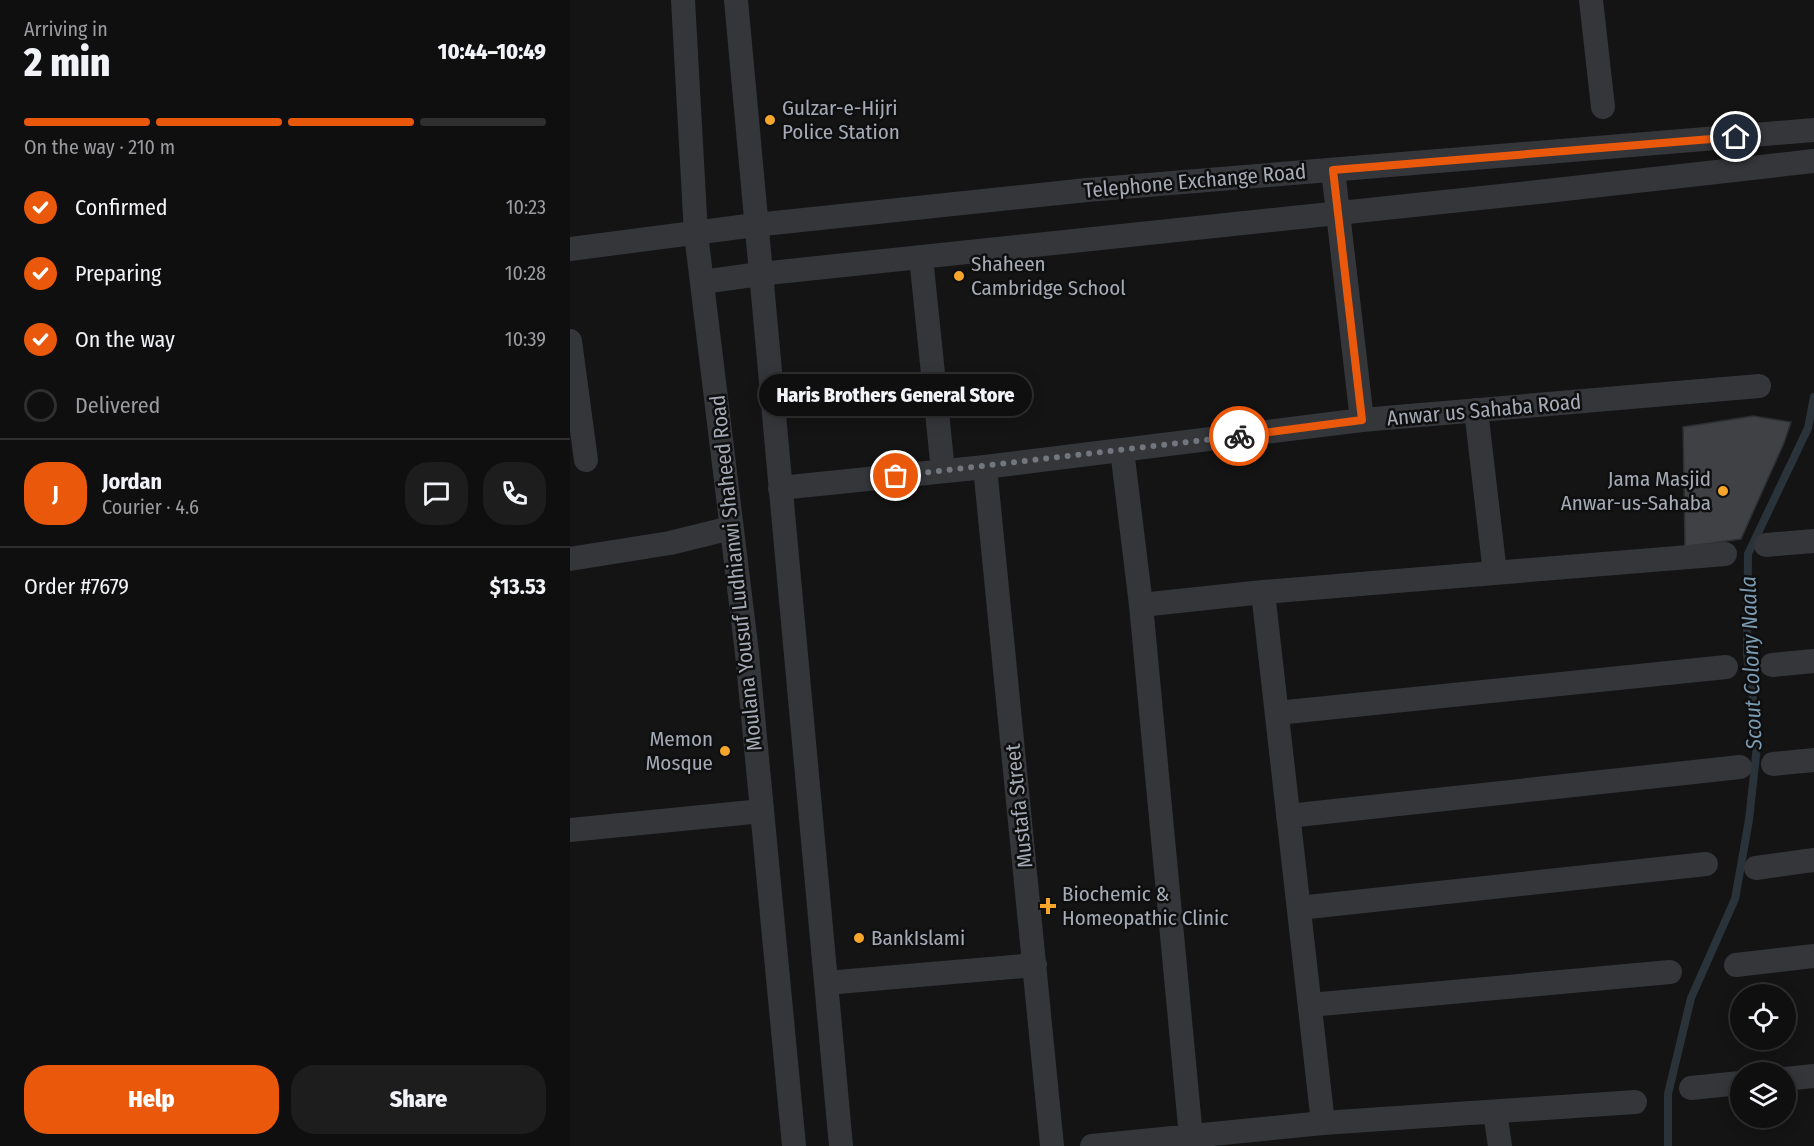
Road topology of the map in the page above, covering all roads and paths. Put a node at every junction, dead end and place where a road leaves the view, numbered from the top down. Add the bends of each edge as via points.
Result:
1 (684, 0) edge
2 (736, 0) edge
3 (1591, 0) edge
4 (1603, 107) dead end
5 (1814, 130) edge
6 (1784, 133) junction
7 (1814, 161) edge
8 (1788, 163) junction
9 (1333, 170) junction
10 (1337, 213) junction
11 (755, 225) junction
12 (696, 234) junction
13 (570, 249) edge
14 (921, 257) junction
15 (760, 274) junction
16 (702, 282) junction
17 (570, 341) edge
18 (1760, 386) dead end
19 (1476, 410) junction
20 (1362, 420) junction
21 (1122, 450) junction
22 (586, 460) dead end
23 (985, 467) junction
24 (943, 471) junction
25 (780, 488) junction
26 (731, 528) junction
27 (1814, 541) edge
28 (1766, 545) dead end
29 (1725, 554) dead end
30 (570, 559) edge
31 (1495, 573) junction
32 (1263, 592) junction
33 (1141, 605) junction
34 (1814, 661) edge
35 (1773, 665) dead end
36 (1726, 668) dead end
37 (1277, 713) junction
38 (1814, 760) edge
39 (1773, 764) dead end
40 (1740, 767) dead end
41 (762, 812) junction
42 (1288, 816) junction
43 (570, 830) edge
44 (1814, 860) edge
45 (1706, 864) dead end
46 (1756, 868) dead end
47 (1299, 908) junction
48 (1814, 956) edge
49 (1035, 965) junction
50 (1736, 965) dead end
51 (1670, 972) dead end
52 (826, 983) junction
53 (1310, 1005) junction
54 (1814, 1076) edge
55 (1796, 1078) edge
56 (1730, 1084) edge
57 (1691, 1088) dead end
58 (1635, 1102) dead end
59 (1496, 1112) junction
60 (1323, 1123) junction
61 (1191, 1137) junction
62 (794, 1146) edge
63 (841, 1146) edge
64 (1052, 1146) edge
65 (1092, 1146) edge
66 (1500, 1146) edge

1 - 12 street, Moulana Yousuf Ludhianwi Shaheed Road
2 - 11 street
3 - 4 street
5 - 6 street, Telephone Exchange Road
6 - 8 street
6 - 9 street, Telephone Exchange Road
7 - 8 street
8 - 10 street
9 - 10 street
9 - 11 street, Telephone Exchange Road via 1087,190
10 - 14 street
10 - 20 street
11 - 12 street, Telephone Exchange Road
11 - 15 street
12 - 13 street, Telephone Exchange Road
12 - 16 street, Moulana Yousuf Ludhianwi Shaheed Road
14 - 15 street
14 - 24 street
15 - 16 street
15 - 25 street
16 - 26 street, Moulana Yousuf Ludhianwi Shaheed Road
17 - 22 street
18 - 19 street, Anwar us Sahaba Road
19 - 20 street, Anwar us Sahaba Road
19 - 31 street
20 - 21 street, Anwar us Sahaba Road
21 - 23 street, Anwar us Sahaba Road
21 - 33 street
23 - 24 street, Anwar us Sahaba Road
23 - 49 street, Mustafa Street
24 - 25 street, Anwar us Sahaba Road
25 - 52 street
26 - 30 street via 670,543
26 - 41 street, Moulana Yousuf Ludhianwi Shaheed Road
27 - 28 street
29 - 31 street
31 - 32 street
32 - 33 street
32 - 37 street
33 - 61 street
34 - 35 street
36 - 37 street
37 - 42 street
38 - 39 street
40 - 42 street
41 - 43 street
41 - 62 street, Moulana Yousuf Ludhianwi Shaheed Road
42 - 47 street
44 - 46 street
45 - 47 street
47 - 53 street
48 - 50 street
49 - 52 street
49 - 64 street, Mustafa Street
51 - 53 street
52 - 63 street
53 - 60 street
54 - 55 street
56 - 57 street
58 - 59 street
59 - 60 street
59 - 66 street
60 - 61 street
61 - 65 street

